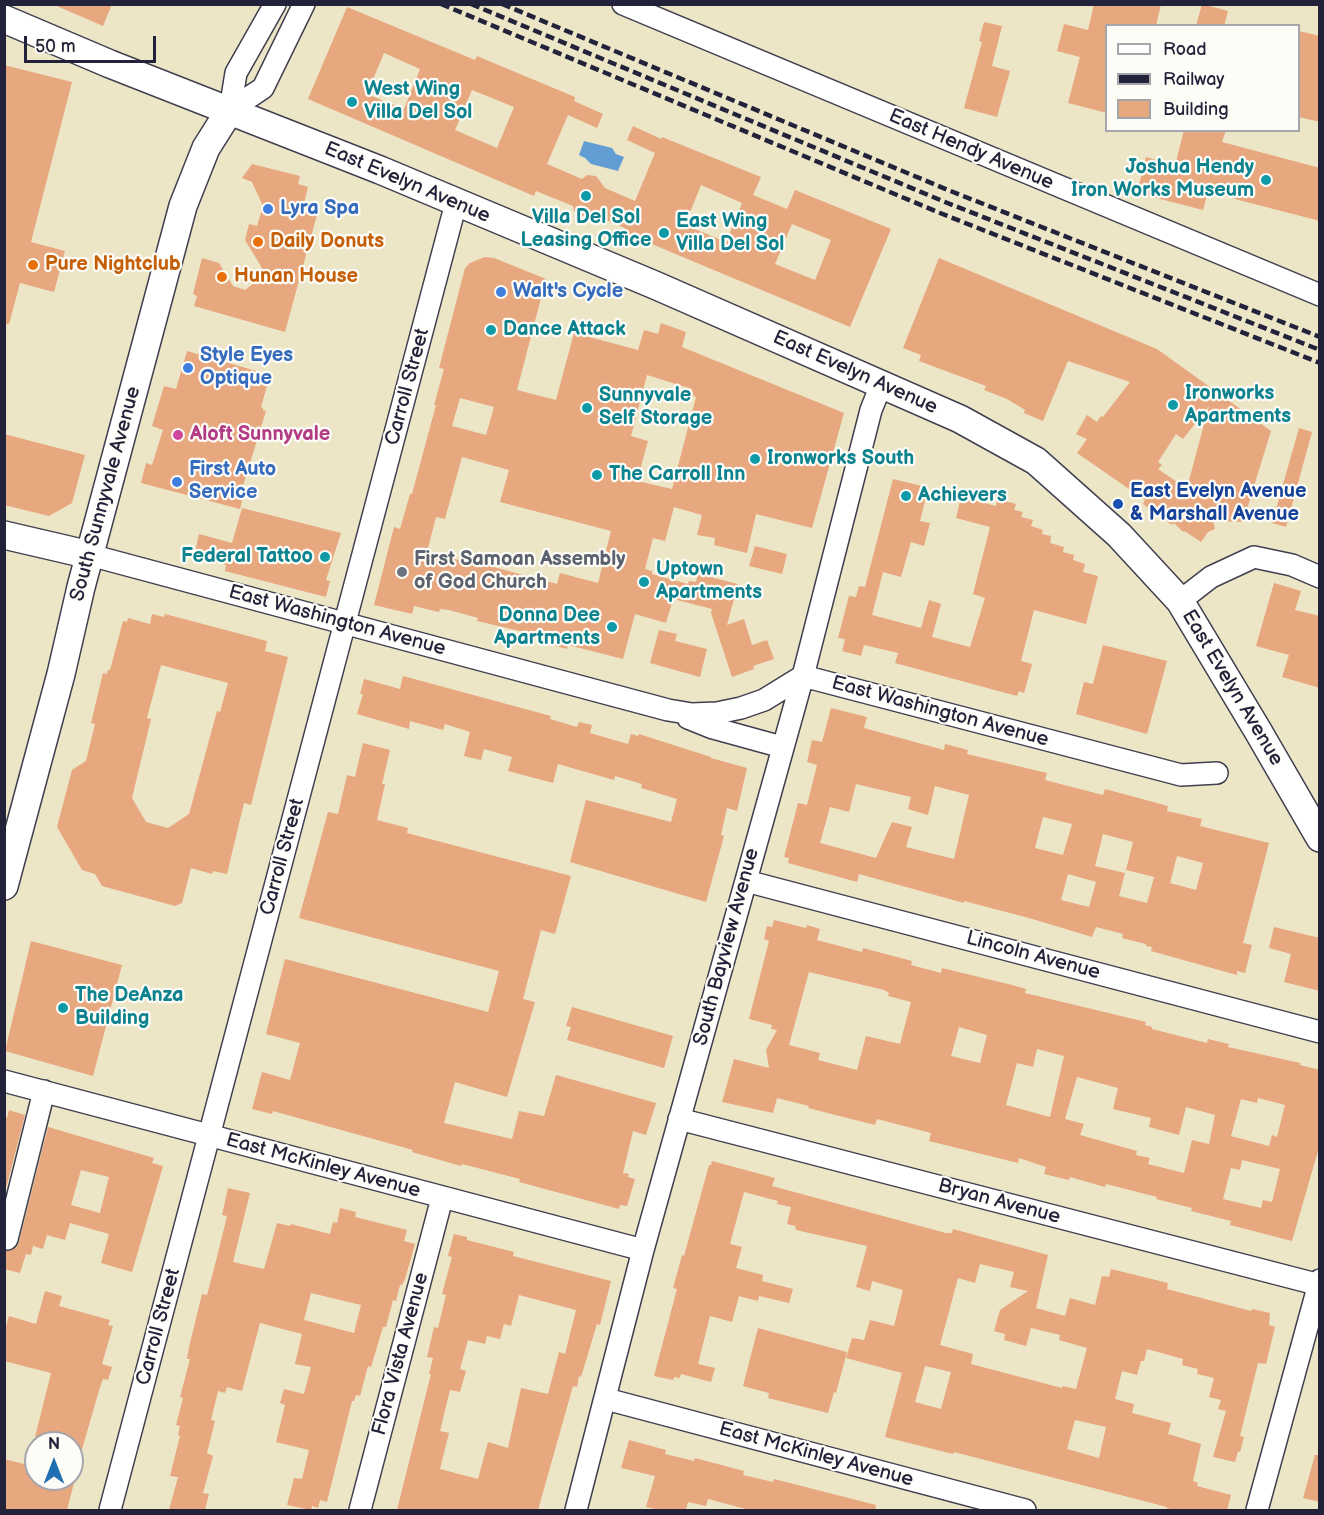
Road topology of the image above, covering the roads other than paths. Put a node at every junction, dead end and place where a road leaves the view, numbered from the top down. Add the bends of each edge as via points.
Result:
1 (274, 4) edge
2 (304, 4) edge
3 (623, 4) edge
4 (4, 19) edge
5 (230, 110) junction
6 (456, 203) junction
7 (1320, 296) edge
8 (881, 385) junction
9 (4, 535) edge
10 (90, 555) junction
11 (1320, 577) edge
12 (1180, 602) junction
13 (345, 624) junction
14 (803, 676) junction
15 (668, 710) junction
16 (782, 747) junction
17 (1217, 773) dead end
18 (1320, 838) edge
19 (746, 880) junction
20 (4, 886) edge
21 (1320, 1032) edge
22 (4, 1081) edge
23 (44, 1091) junction
24 (679, 1119) junction
25 (209, 1136) junction
26 (442, 1198) junction
27 (7, 1239) dead end
28 (643, 1250) junction
29 (1319, 1283) edge
30 (606, 1399) junction
31 (110, 1510) edge
32 (360, 1510) edge
33 (576, 1510) edge
34 (1025, 1510) edge
35 (1257, 1510) edge

1 - 5 street via 236,73
2 - 5 street via 263,88
3 - 7 street, East Hendy Avenue
4 - 5 main road, East Evelyn Avenue
5 - 6 main road, East Evelyn Avenue
5 - 10 main road, South Sunnyvale Avenue via 206,148 183,206
6 - 8 main road, East Evelyn Avenue
6 - 13 street, Carroll Street
8 - 12 main road, East Evelyn Avenue via 960,419 1036,461 1119,535
8 - 14 street, South Bayview Avenue via 871,410
9 - 10 main road, East Washington Avenue
10 - 13 street, East Washington Avenue
10 - 20 main road, South Sunnyvale Avenue
11 - 12 street via 1292,565 1254,557 1211,577
12 - 18 main road, East Evelyn Avenue
13 - 15 street, East Washington Avenue
13 - 25 street, Carroll Street
14 - 15 street, East Washington Avenue via 764,700 741,708 692,714
14 - 16 street, South Bayview Avenue
14 - 17 street, East Washington Avenue via 1181,775
15 - 16 street, East Washington Avenue via 713,728
16 - 19 street, South Bayview Avenue
19 - 21 street, Lincoln Avenue
19 - 24 street, South Bayview Avenue
22 - 23 street, East McKinley Avenue
23 - 25 street, East McKinley Avenue
23 - 27 street
24 - 28 street, South Bayview Avenue
24 - 29 street, Bryan Avenue
25 - 26 street, East McKinley Avenue
25 - 31 street, Carroll Street
26 - 28 street, East McKinley Avenue
26 - 32 street, Flora Vista Avenue
28 - 30 street, South Bayview Avenue
29 - 35 street
30 - 33 street, South Bayview Avenue
30 - 34 street, East McKinley Avenue

